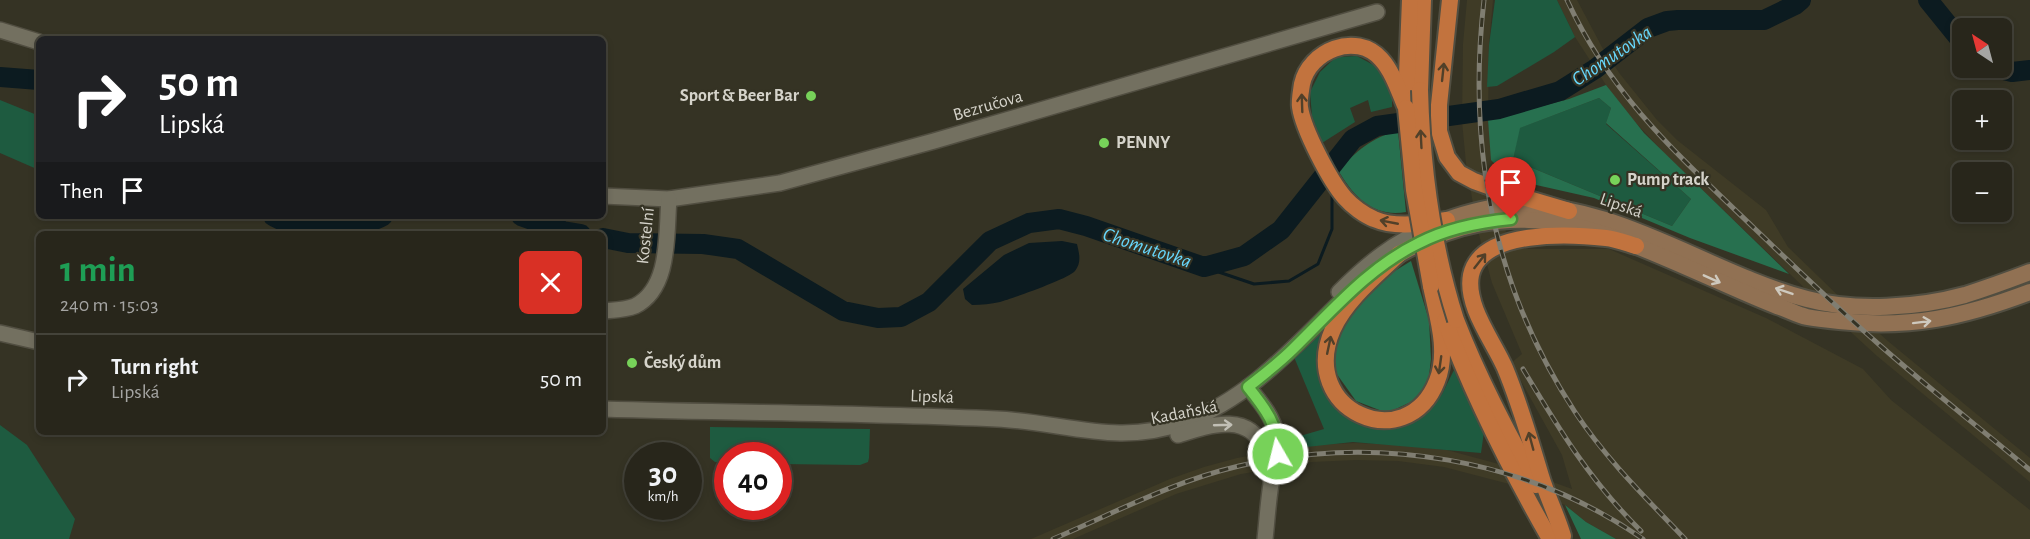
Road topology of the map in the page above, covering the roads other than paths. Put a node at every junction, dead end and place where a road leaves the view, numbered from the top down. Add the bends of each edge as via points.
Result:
1 (1450, 0) edge
2 (1416, 9) edge
3 (1377, 12) dead end
4 (0, 30) edge
5 (36, 41) edge
6 (1406, 108) junction
7 (606, 196) edge
8 (669, 199) junction
9 (1569, 211) junction
10 (1447, 220) junction
11 (1636, 246) junction
12 (1399, 254) junction
13 (2030, 272) edge
14 (1431, 286) junction
15 (2030, 292) edge
16 (606, 311) edge
17 (0, 333) edge
18 (36, 341) edge
19 (1248, 387) junction
20 (606, 409) edge
21 (1104, 434) junction
22 (1271, 482) junction
23 (1559, 538) edge
24 (1264, 539) edge

9 -> 1 highway via 1499,190 1459,173 1448,157 1439,131 1439,105
2 - 6 highway
23 -> 2 highway, bridge via 1472,360 1438,259 1421,142
3 - 8 street, Bezručova via 780,183
4 - 5 street
10 -> 6 highway via 1397,224 1375,219 1345,199 1321,158 1300,106 1308,68 1317,58 1343,46 1357,46 1380,57
6 - 14 highway, bridge via 1414,190
7 - 8 street, Bezručova
8 - 16 street, Kostelní via 664,256 656,285 640,303
9 - 10 main road, Lipská via 1509,206
13 -> 9 main road, Lipská via 1938,301 1882,306 1840,304 1808,299 1739,276 1620,225
10 - 19 street, Lipská via 1398,242 1375,259 1291,339
11 - 12 main road, Lipská via 1572,224 1511,219 1442,233
11 -> 15 main road, Lipská via 1806,317 1892,325 1923,322 1959,316
23 -> 11 highway via 1530,434 1505,367 1474,302 1471,274 1487,252 1504,242 1546,236 1607,238
14 -> 12 highway via 1442,359 1431,393 1419,407 1393,420 1365,417 1340,401 1331,386 1327,348 1346,308
12 - 19 street, Lipská via 1362,282 1292,351
14 - 23 highway via 1480,405 1515,477
17 - 18 street
19 - 21 street, Lipská via 1219,407 1182,423 1138,433
19 - 22 street, Kadaňská via 1265,408 1278,438
20 - 21 street, Lipská via 1013,420
21 -> 22 street, Kadaňská via 1160,440 1218,424 1241,426 1263,446
22 - 24 street, Kadaňská

